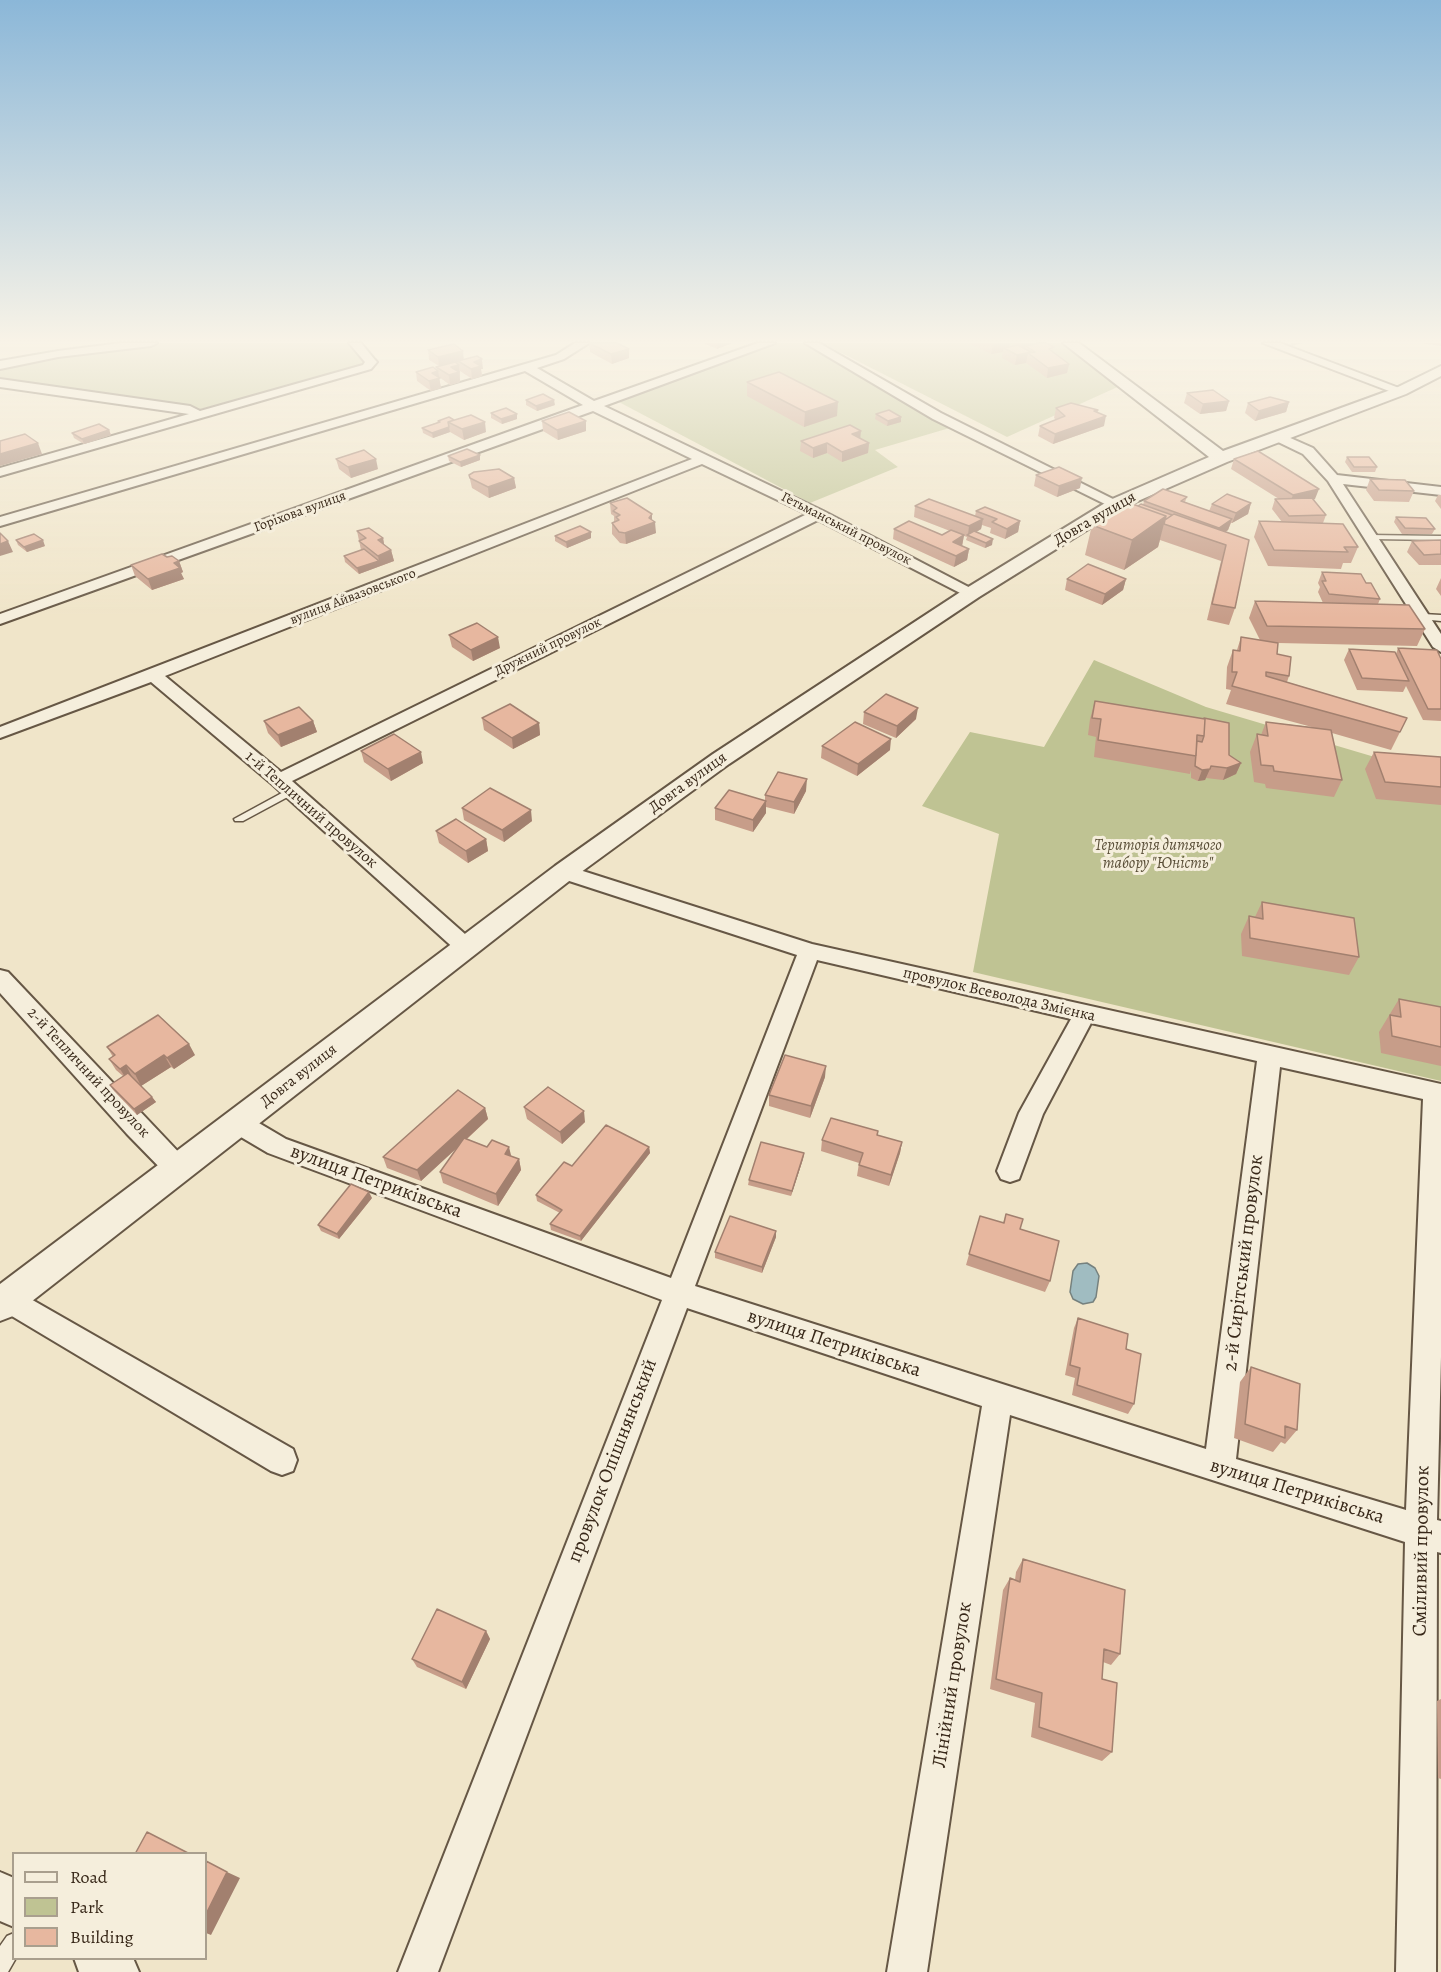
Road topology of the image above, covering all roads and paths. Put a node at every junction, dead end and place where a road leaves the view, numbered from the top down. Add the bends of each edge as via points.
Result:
1 (129, 435) edge
2 (296, 435) edge
3 (516, 435) edge
4 (655, 435) edge
5 (976, 435) edge
6 (1191, 435) edge
7 (1284, 435) edge
8 (1279, 437) junction
9 (705, 458) junction
10 (1221, 458) junction
11 (0, 472) edge
12 (1333, 479) junction
13 (1441, 491) edge
14 (1116, 504) junction
15 (818, 514) junction
16 (0, 522) edge
17 (1372, 537) junction
18 (1441, 538) edge
19 (972, 593) junction
20 (1423, 617) junction
21 (1441, 618) edge
22 (0, 619) edge
23 (1441, 647) edge
24 (153, 675) junction
25 (0, 733) edge
26 (285, 785) junction
27 (239, 819) dead end
28 (564, 872) junction
29 (466, 947) junction
30 (810, 951) junction
31 (0, 978) edge
32 (1084, 1015) junction
33 (1269, 1057) junction
34 (1438, 1094) edge
35 (238, 1123) junction
36 (177, 1168) junction
37 (1010, 1171) dead end
38 (678, 1293) junction
39 (4, 1302) edge
40 (998, 1397) junction
41 (282, 1460) dead end
42 (1220, 1469) junction
43 (1431, 1534) edge
44 (0, 1891) edge
45 (12, 1906) edge
46 (12, 1946) edge
47 (95, 1960) edge
48 (0, 1965) edge
49 (119, 1972) edge
50 (418, 1972) edge
51 (907, 1972) edge
52 (1416, 1972) edge

1 - 11 street
2 - 16 street
3 - 22 street, Горіхова вулиця
4 - 9 street, Гетьманський провулок
5 - 14 street
6 - 10 street
7 - 8 street, Довга вулиця
8 - 10 street, Довга вулиця
8 - 12 street via 1308,451
9 - 15 street, Гетьманський провулок
9 - 24 street, вулиця Айвазовського
10 - 14 street, Довга вулиця
12 - 13 street
12 - 17 street
14 - 19 street, Довга вулиця
15 - 19 street, Гетьманський провулок
15 - 26 street, Дружний провулок
17 - 18 lane
17 - 20 street
19 - 28 street, Довга вулиця via 721,759
20 - 21 lane
20 - 23 street
24 - 25 street, вулиця Айвазовського
24 - 26 street, 1-й Тепличний провулок
26 - 27 lane
26 - 29 street, 1-й Тепличний провулок
28 - 29 street, Довга вулиця
28 - 30 street, провулок Всеволода Змієнка
29 - 35 street, Довга вулиця
30 - 32 street, провулок Всеволода Змієнка
30 - 38 street, провулок Опішнянський
31 - 36 street, 2-й Тепличний провулок
32 - 33 street, провулок Всеволода Змієнка
32 - 37 street via 1031,1113
33 - 34 street, провулок Всеволода Змієнка
33 - 42 street, 2-й Сирітський провулок
34 - 43 street, Сміливий провулок
35 - 36 street, Довга вулиця
35 - 38 street, вулиця Петриківська via 277,1146
36 - 39 street, Довга вулиця
38 - 40 street, вулиця Петриківська
38 - 50 street, провулок Опішнянський
39 - 41 street
40 - 42 street, вулиця Петриківська
40 - 51 street, Лінійний провулок
42 - 43 street, вулиця Петриківська
43 - 52 street, Сміливий провулок
44 - 45 street
46 - 48 lane
47 - 49 street

